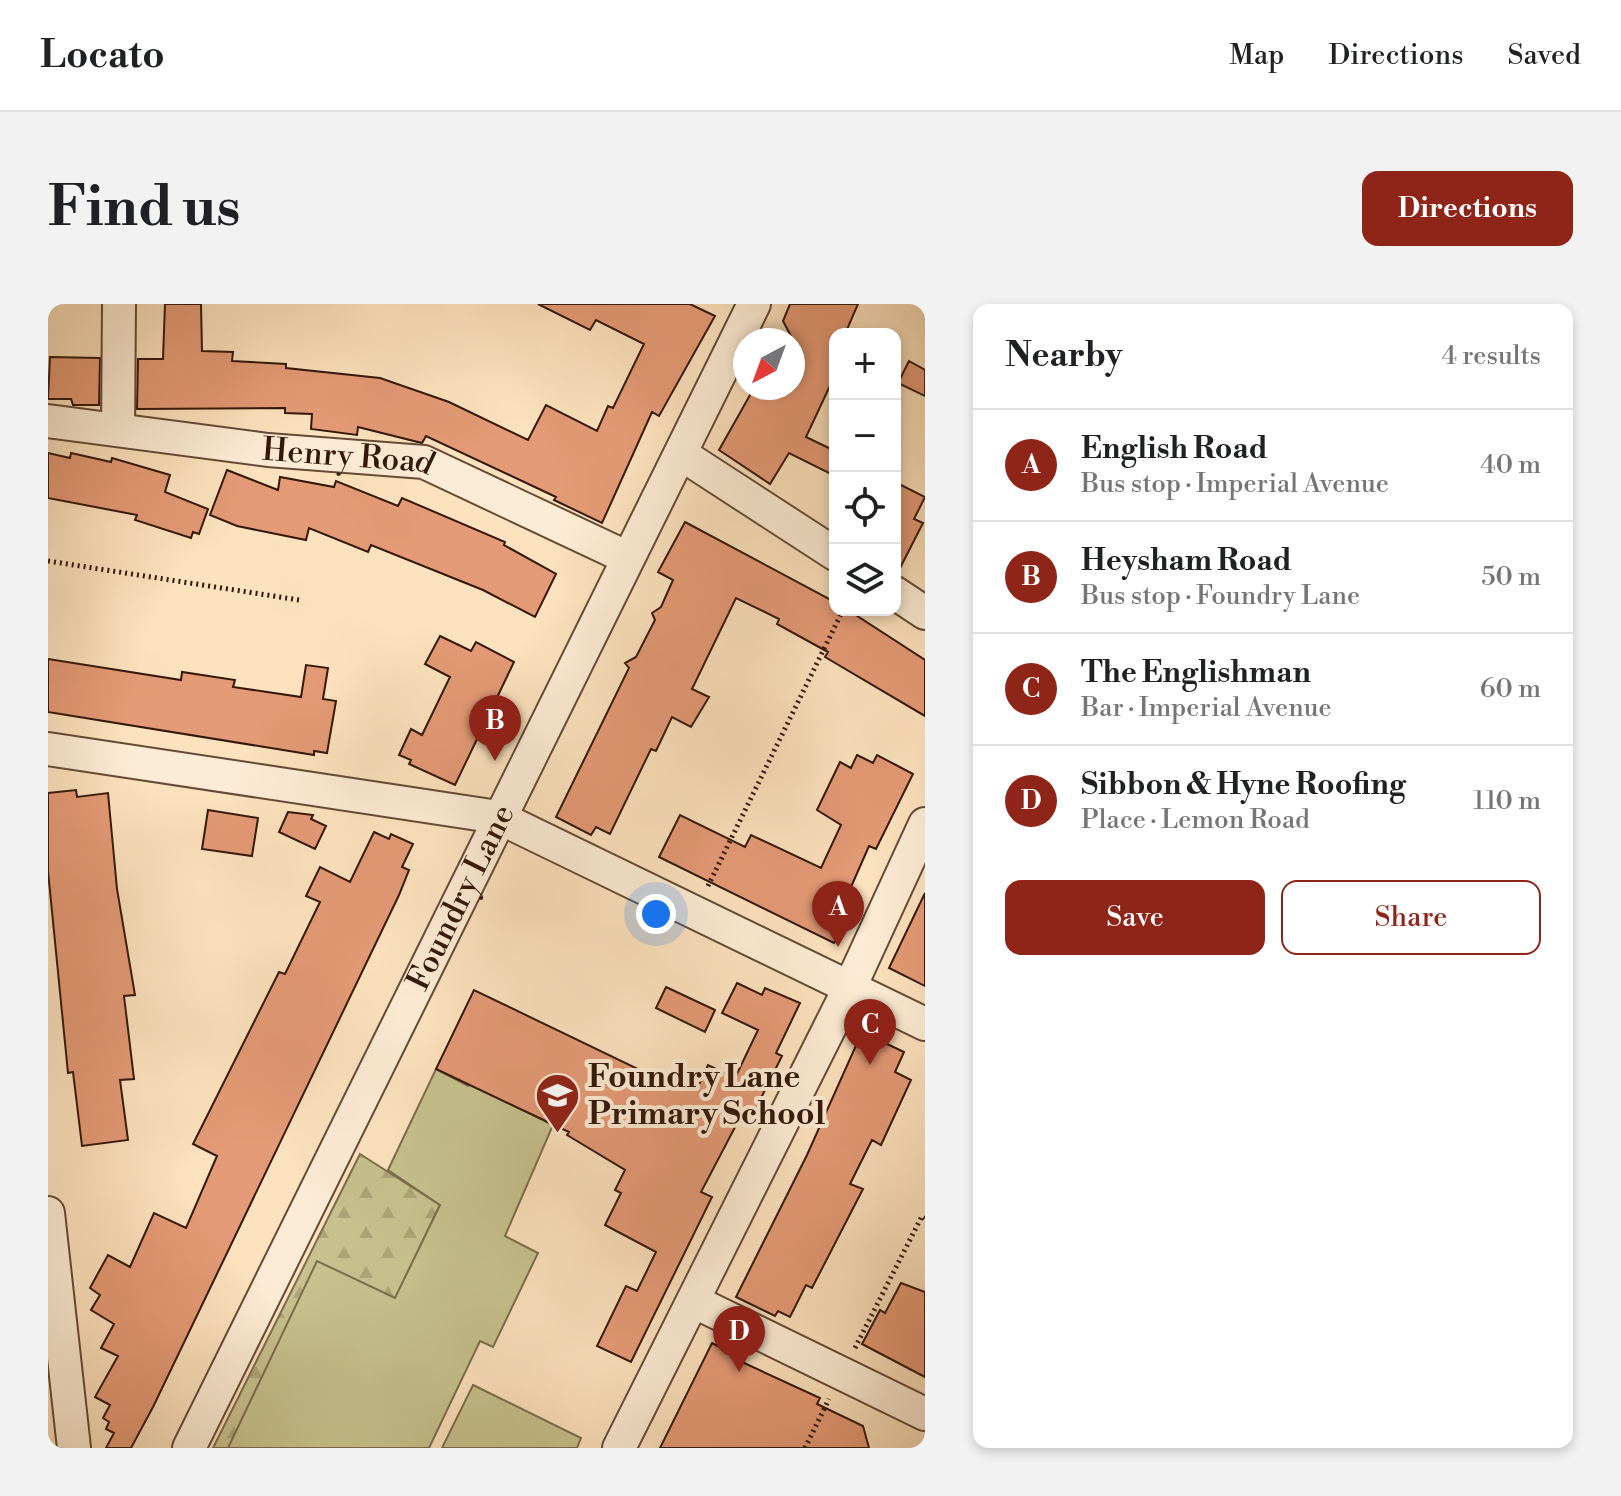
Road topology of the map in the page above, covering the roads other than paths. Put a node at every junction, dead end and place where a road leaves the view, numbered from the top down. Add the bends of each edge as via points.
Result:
1 (119, 304) edge
2 (748, 306) edge
3 (48, 421) edge
4 (118, 430) junction
5 (681, 454) junction
6 (829, 550) edge
7 (628, 558) junction
8 (901, 597) edge
9 (925, 613) edge
10 (48, 749) edge
11 (498, 817) junction
12 (925, 824) edge
13 (850, 987) junction
14 (925, 1024) edge
15 (48, 1213) edge
16 (693, 1301) junction
17 (925, 1414) edge
18 (74, 1448) edge
19 (189, 1448) edge
20 (619, 1448) edge

1 - 4 street
2 - 5 street, Foundry Lane
3 - 4 street, Henry Road
4 - 7 street, Henry Road via 268,450 424,462
5 - 6 street
5 - 7 street, Foundry Lane
7 - 11 street, Foundry Lane
8 - 9 street
10 - 11 street
11 - 13 street
11 - 19 street, Foundry Lane
12 - 13 street
13 - 14 street
13 - 16 street
15 - 18 street
16 - 17 street
16 - 20 street

